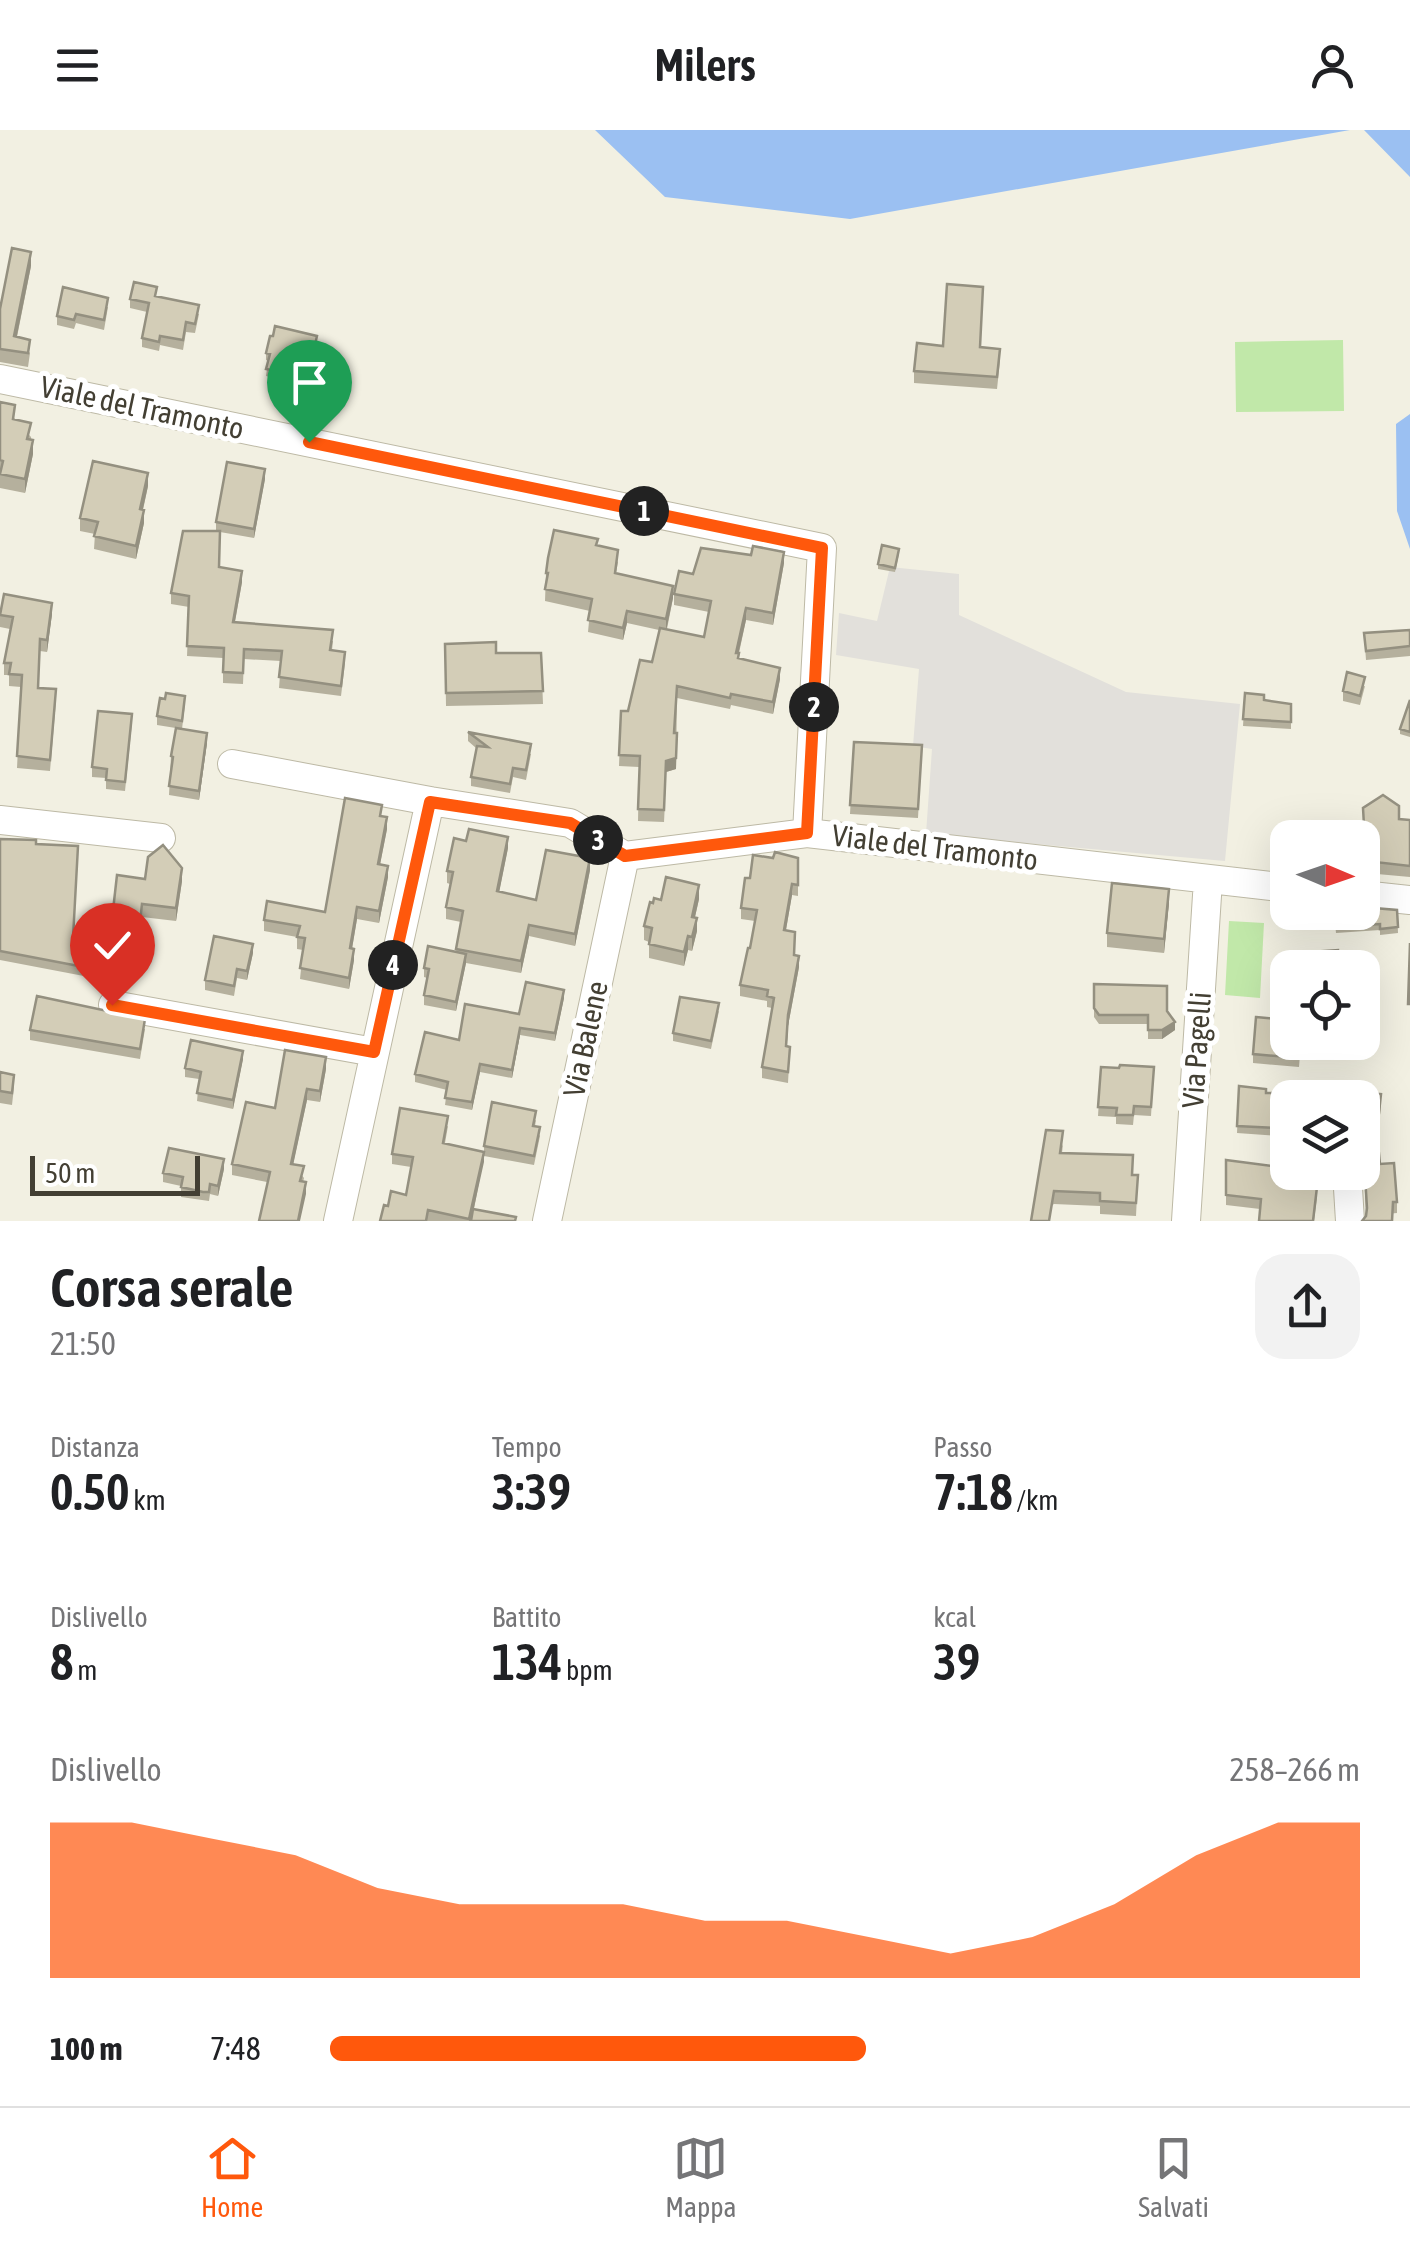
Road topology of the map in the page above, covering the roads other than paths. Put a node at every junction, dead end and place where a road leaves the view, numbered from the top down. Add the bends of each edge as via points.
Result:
1 (0, 379) edge
2 (232, 764) dead end
3 (430, 802) junction
4 (0, 820) edge
5 (807, 833) junction
6 (161, 838) dead end
7 (625, 856) junction
8 (1208, 880) junction
9 (1270, 886) edge
10 (1380, 897) edge
11 (1410, 900) edge
12 (112, 1005) dead end
13 (374, 1052) junction
14 (1348, 1190) edge
15 (338, 1221) edge
16 (547, 1221) edge
17 (1186, 1221) edge
18 (1350, 1221) edge

1 - 5 street, Viale del Tramonto via 822,548
2 - 3 street
3 - 7 street via 570,823
3 - 13 street
4 - 6 street
5 - 7 street
5 - 8 street, Viale del Tramonto
7 - 16 street, Via Balene
8 - 9 street, Viale del Tramonto
8 - 17 street, Via Pagelli
10 - 11 street
12 - 13 street
13 - 15 street
14 - 18 street

